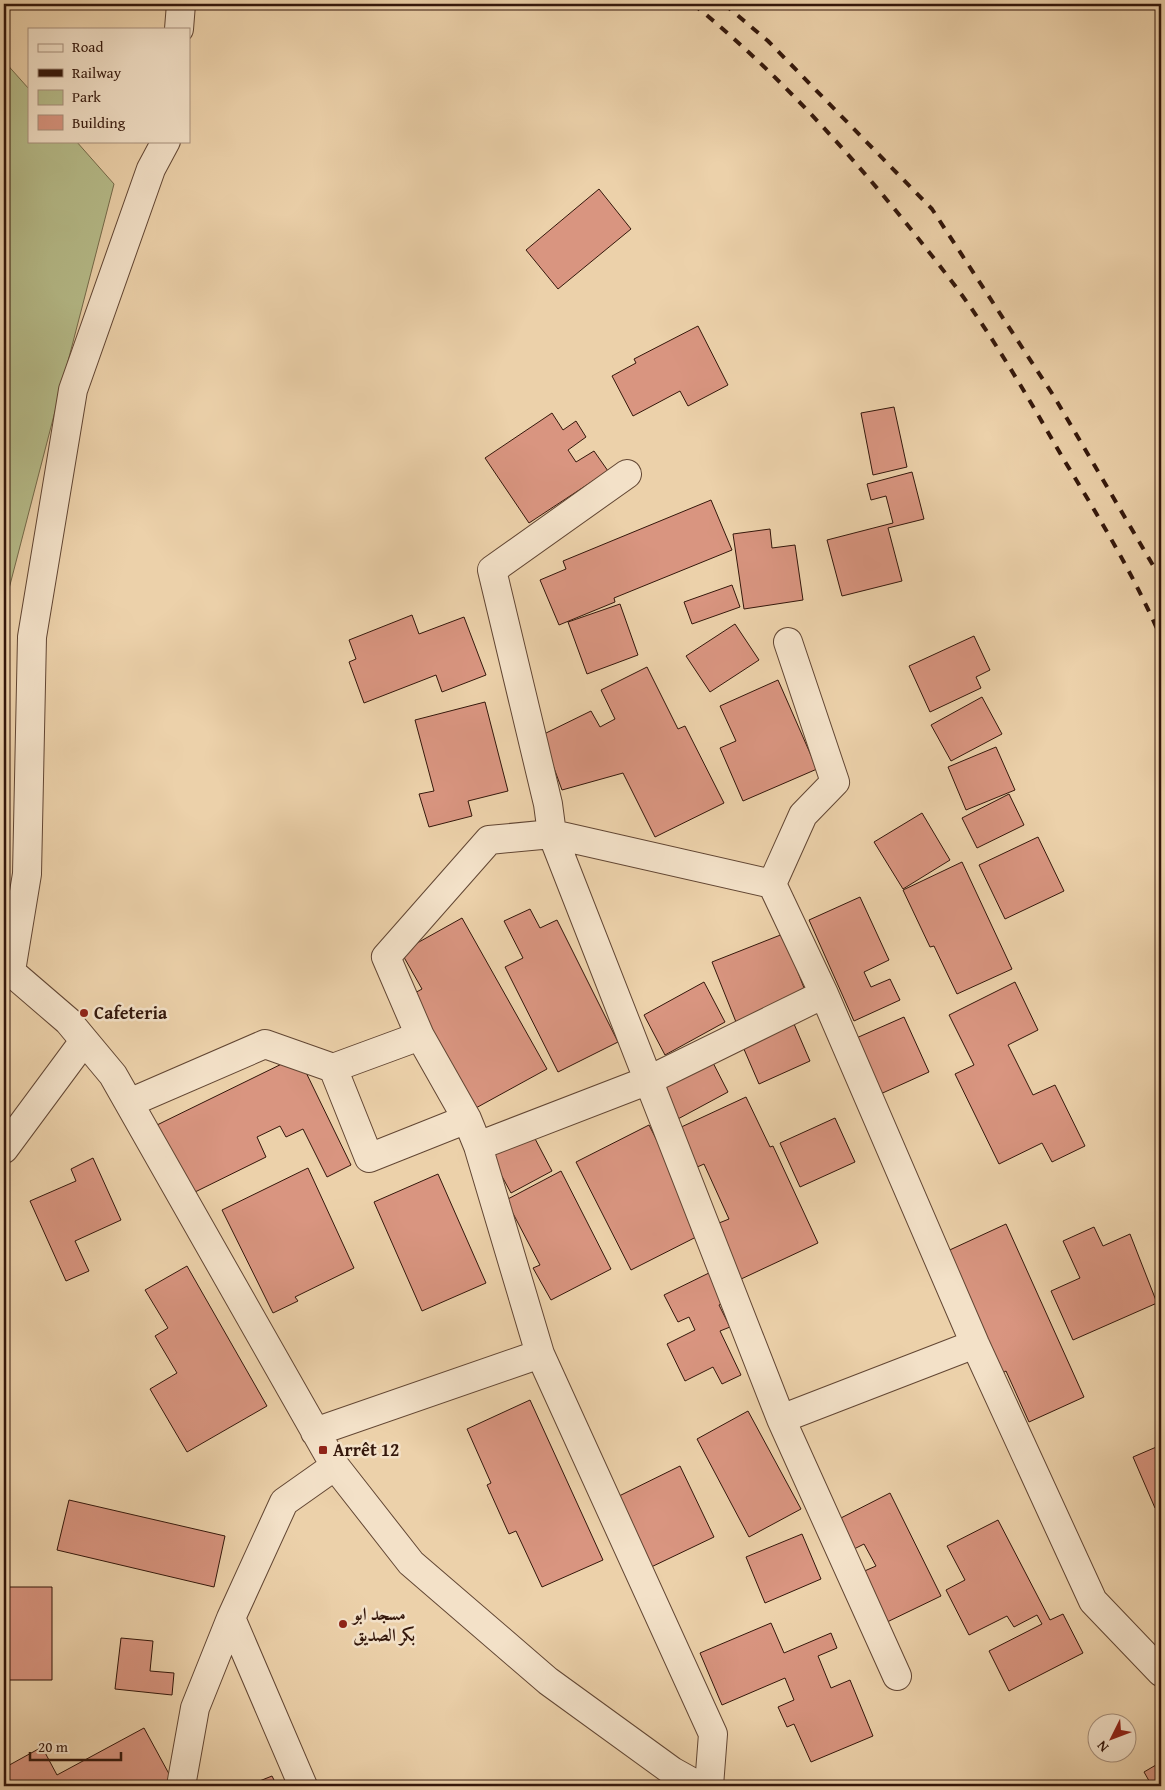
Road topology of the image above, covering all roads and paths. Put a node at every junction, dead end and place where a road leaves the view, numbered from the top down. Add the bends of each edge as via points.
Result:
1 (181, 4) edge
2 (179, 28) edge
3 (165, 142) edge
4 (627, 474) dead end
5 (788, 642) dead end
6 (552, 834) junction
7 (772, 884) junction
8 (7, 969) edge
9 (824, 994) junction
10 (420, 1036) junction
11 (84, 1041) junction
12 (333, 1068) junction
13 (649, 1080) junction
14 (129, 1103) junction
15 (468, 1119) junction
16 (478, 1146) junction
17 (4, 1149) edge
18 (976, 1344) junction
19 (540, 1354) junction
20 (781, 1419) junction
21 (315, 1432) junction
22 (335, 1466) junction
23 (231, 1618) junction
24 (1161, 1672) edge
25 (897, 1676) dead end
26 (181, 1786) edge
27 (303, 1786) edge
28 (699, 1786) edge
29 (709, 1786) edge

1 - 2 street
3 - 8 street via 151,169 73,390 32,637 27,874
4 - 6 street via 492,570 548,804
5 - 7 street via 835,782 803,815
6 - 7 street
6 - 10 street via 490,840 386,957
6 - 13 street
7 - 9 street
8 - 11 street via 68,1021
9 - 13 street
9 - 18 street
10 - 12 street
10 - 15 street
11 - 14 street via 113,1075
11 - 17 street
12 - 14 street via 265,1044
12 - 15 street via 368,1158
13 - 16 street
13 - 20 street
14 - 21 street
15 - 16 street
16 - 19 street
18 - 20 street
18 - 24 street via 1093,1601
19 - 21 street
19 - 29 street via 713,1734
20 - 25 street
21 - 22 street
22 - 23 street via 284,1502
22 - 28 street via 411,1563 548,1680 672,1771
23 - 26 street via 195,1708
23 - 27 street

